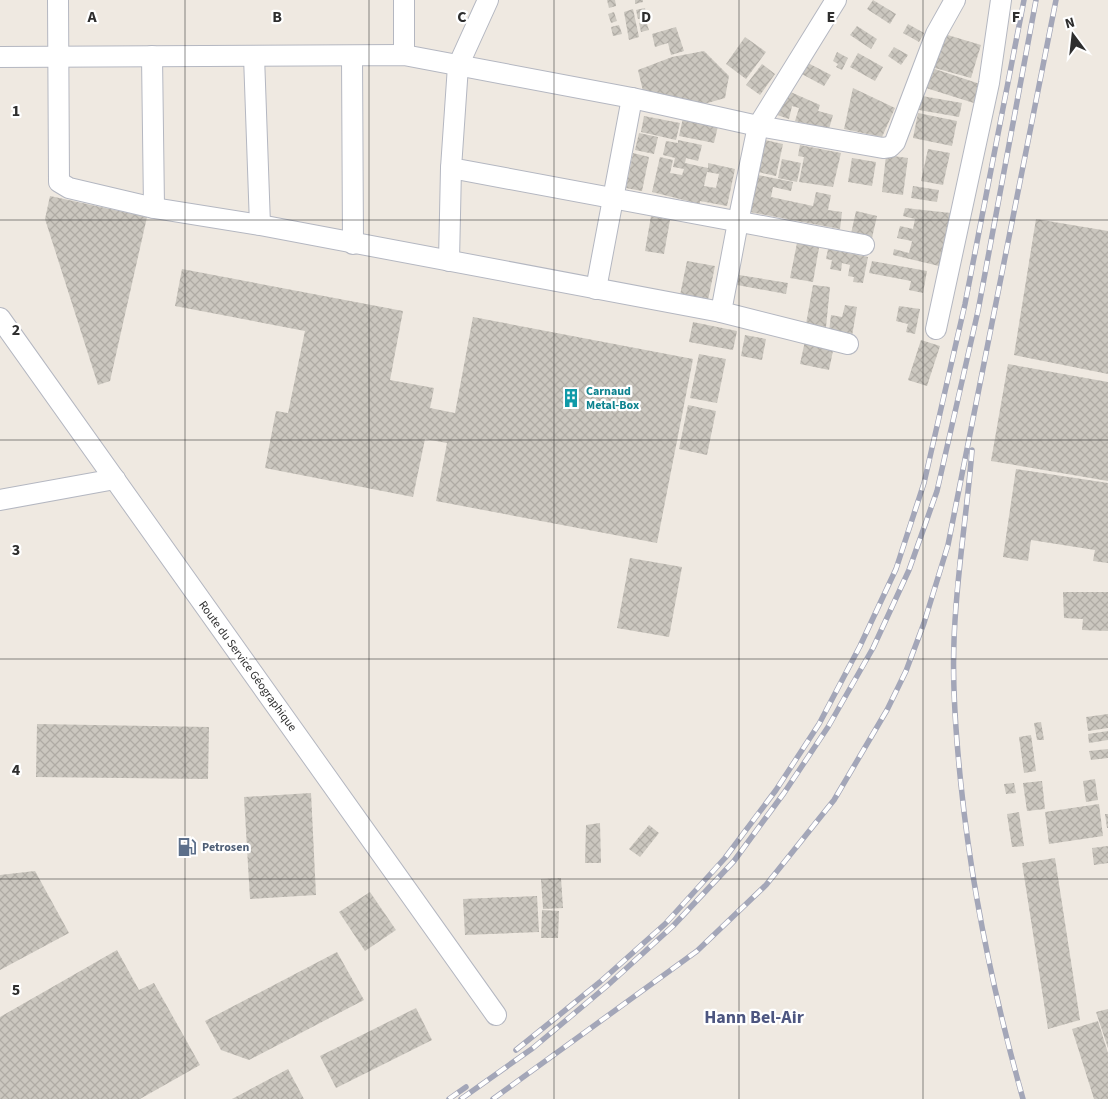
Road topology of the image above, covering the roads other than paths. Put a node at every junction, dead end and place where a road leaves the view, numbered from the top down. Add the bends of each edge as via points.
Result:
1 (58, 0) edge
2 (404, 0) edge
3 (488, 0) edge
4 (955, 0) edge
5 (1002, 0) edge
6 (828, 3) edge
7 (404, 55) junction
8 (152, 56) junction
9 (254, 56) junction
10 (352, 56) junction
11 (0, 57) edge
12 (58, 57) junction
13 (458, 66) junction
14 (632, 98) junction
15 (758, 126) junction
16 (451, 168) junction
17 (613, 198) junction
18 (154, 208) junction
19 (738, 222) junction
20 (260, 226) junction
21 (353, 244) junction
22 (864, 245) dead end
23 (449, 261) junction
24 (596, 289) junction
25 (721, 312) junction
26 (0, 318) edge
27 (936, 329) dead end
28 (848, 344) dead end
29 (115, 479) junction
30 (0, 500) edge
31 (496, 1014) dead end

1 - 12 street
2 - 7 street
3 - 13 street
4 - 15 street via 936,34 895,142 890,147
5 - 27 street via 989,83
6 - 15 street
7 - 10 street
7 - 13 street
8 - 9 street
8 - 12 street
8 - 18 street
9 - 10 street
9 - 20 street
10 - 21 street
11 - 12 street
12 - 18 street via 59,182 69,188
13 - 14 street
13 - 16 street
14 - 15 street
14 - 17 street
15 - 19 street
16 - 17 street
16 - 23 street
17 - 19 street
17 - 24 street
18 - 20 street
19 - 22 street
19 - 25 street
20 - 21 street
21 - 23 street
23 - 24 street
24 - 25 street
25 - 28 street
26 - 29 street, Route du Service Géographique
29 - 30 street
29 - 31 street, Route du Service Géographique

